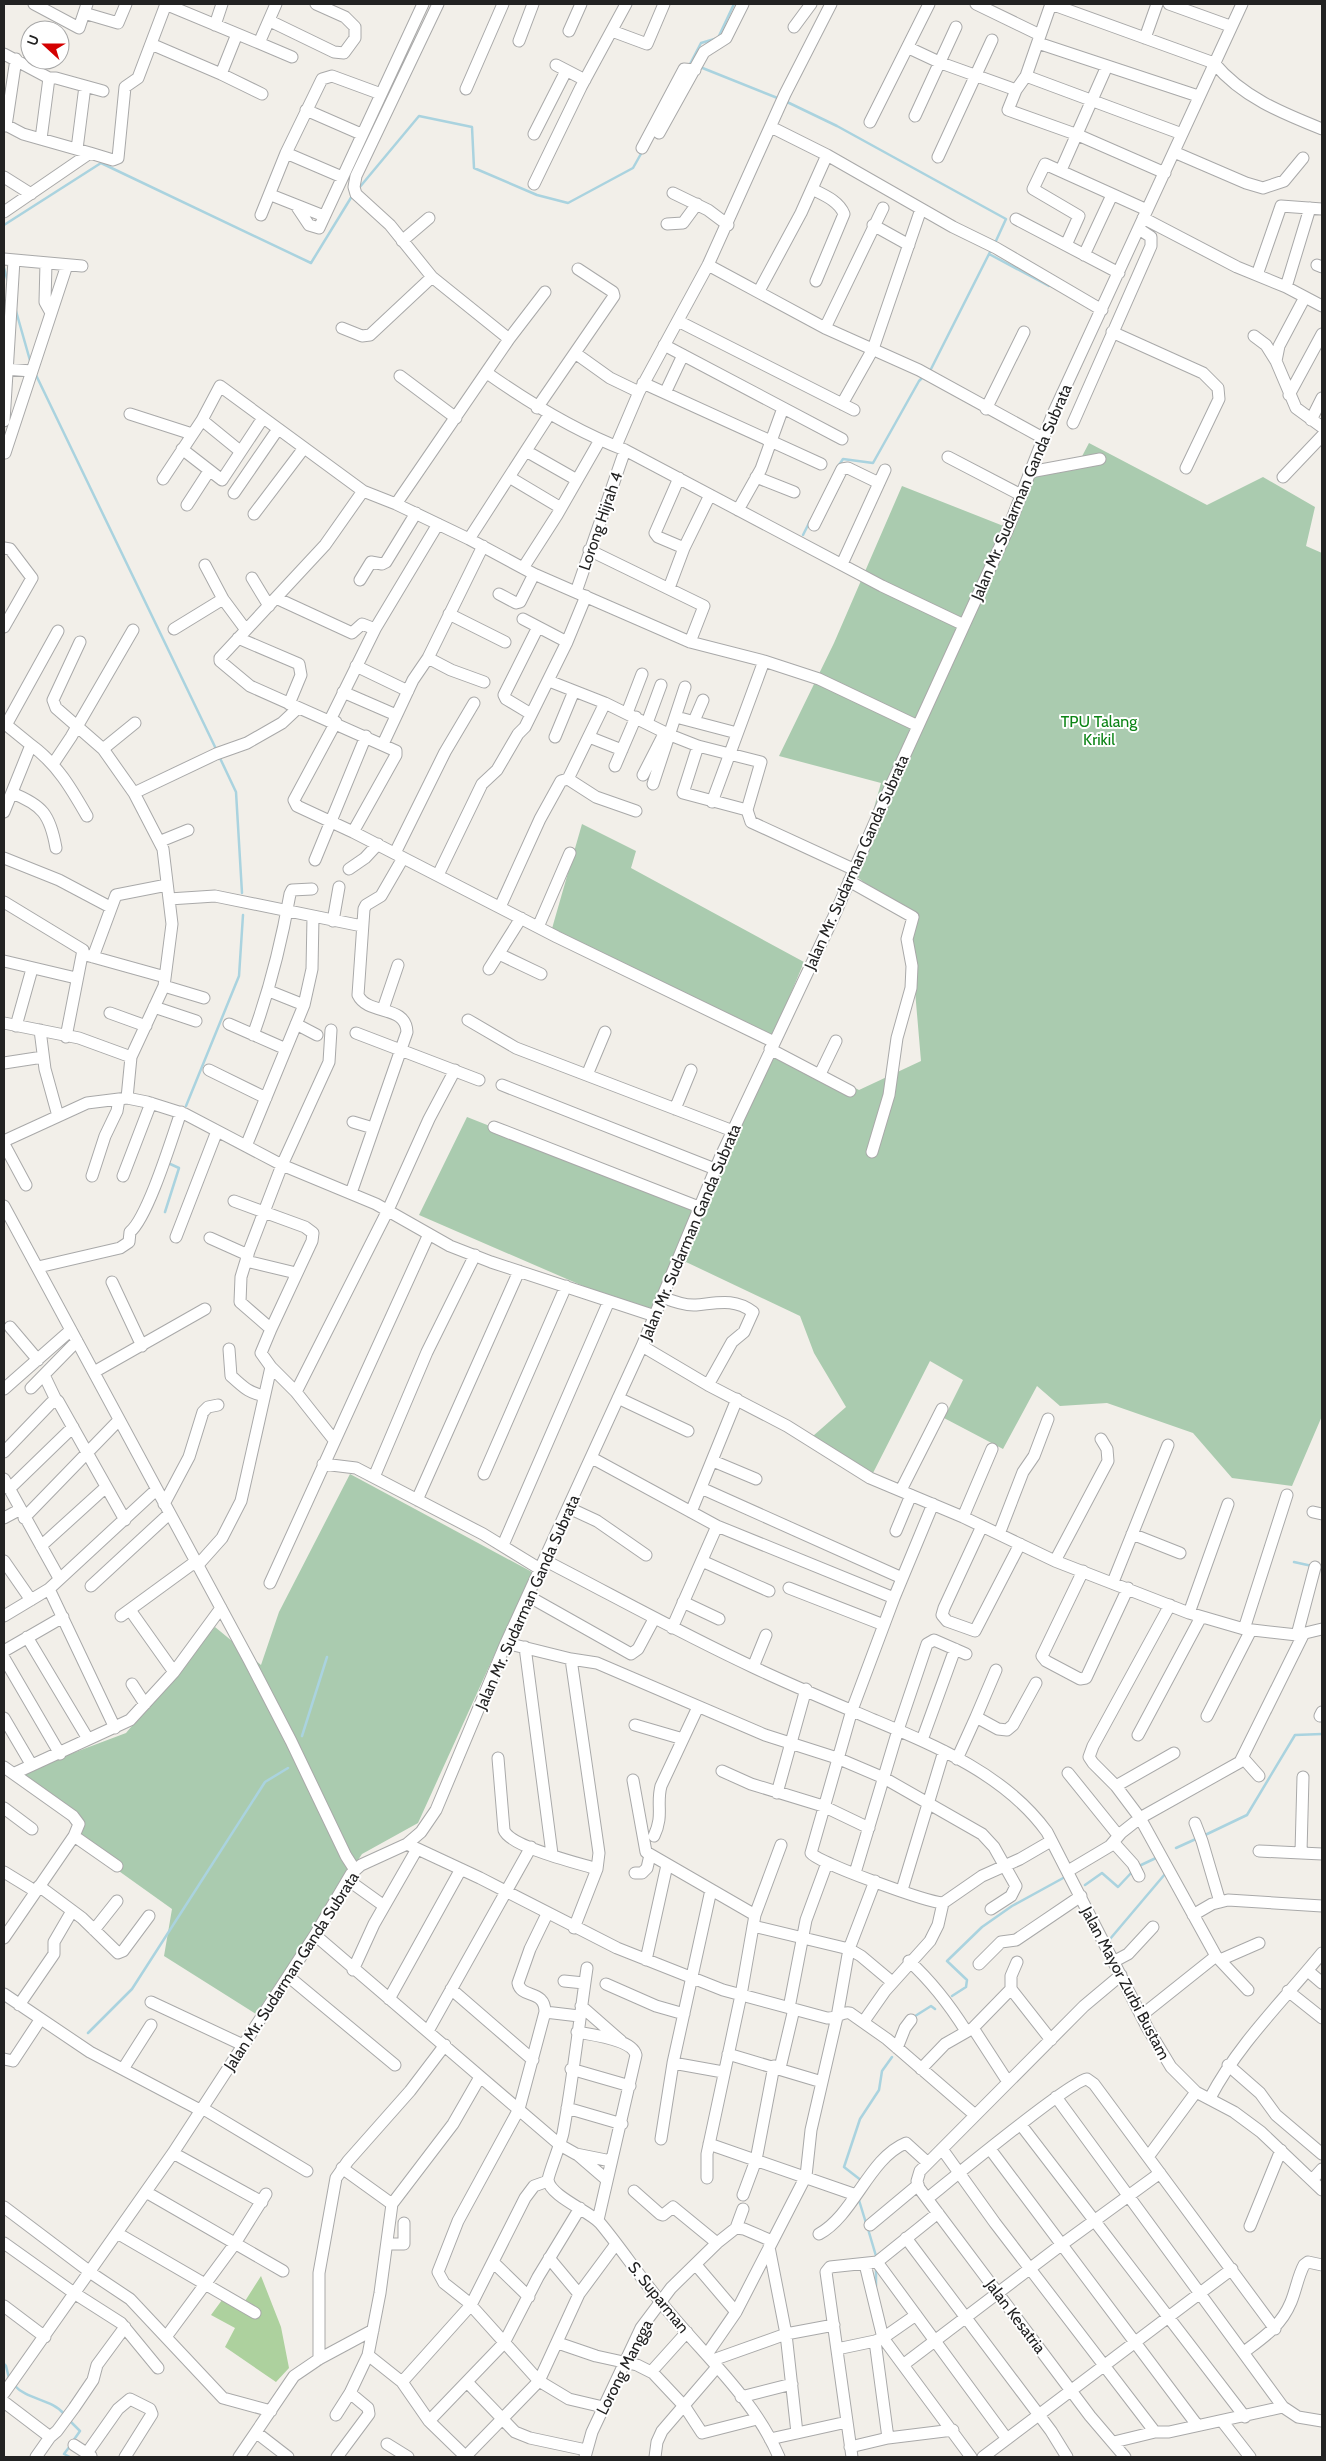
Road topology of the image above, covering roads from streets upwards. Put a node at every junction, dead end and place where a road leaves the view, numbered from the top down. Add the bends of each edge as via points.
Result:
1 (34, 4) edge
2 (126, 4) edge
3 (166, 4) edge
4 (222, 4) edge
5 (276, 4) edge
6 (317, 4) edge
7 (423, 4) edge
8 (438, 4) edge
9 (504, 4) edge
10 (533, 4) edge
11 (581, 4) edge
12 (664, 4) edge
13 (743, 4) edge
14 (811, 4) edge
15 (831, 4) edge
16 (929, 4) edge
17 (976, 4) edge
18 (1051, 4) edge
19 (1157, 4) edge
20 (1169, 4) edge
21 (1242, 4) edge
22 (622, 5) edge
23 (86, 8) edge
24 (270, 21) junction
25 (215, 24) junction
26 (794, 26) dead end
27 (1230, 26) junction
28 (956, 27) dead end
29 (569, 31) dead end
30 (612, 31) junction
31 (237, 34) junction
32 (1145, 38) junction
33 (1039, 39) junction
34 (992, 40) dead end
35 (518, 41) dead end
36 (259, 43) junction
37 (150, 44) junction
38 (909, 48) junction
39 (4, 54) edge
40 (292, 57) dead end
41 (16, 59) junction
42 (941, 63) junction
43 (1214, 63) junction
44 (556, 64) dead end
45 (1107, 66) junction
46 (693, 67) junction
47 (566, 70) junction
48 (221, 74) junction
49 (977, 76) junction
50 (1026, 76) junction
51 (49, 78) junction
52 (585, 80) junction
53 (85, 86) junction
54 (466, 89) dead end
55 (1016, 90) junction
56 (103, 91) dead end
57 (262, 94) dead end
58 (381, 94) junction
59 (1198, 96) junction
60 (1091, 100) junction
61 (306, 110) junction
62 (916, 116) dead end
63 (870, 122) dead end
64 (5, 125) edge
65 (771, 127) junction
66 (1322, 129) edge
67 (659, 133) dead end
68 (361, 134) junction
69 (534, 134) dead end
70 (1182, 134) junction
71 (1078, 135) junction
72 (42, 139) junction
73 (642, 148) dead end
74 (77, 149) junction
75 (1174, 152) junction
76 (90, 153) junction
77 (286, 153) junction
78 (827, 155) junction
79 (938, 157) dead end
80 (1303, 158) dead end
81 (1061, 170) junction
82 (1165, 173) junction
83 (4, 177) edge
84 (342, 177) junction
85 (534, 184) dead end
86 (812, 188) junction
87 (673, 193) dead end
88 (31, 194) junction
89 (271, 195) junction
90 (1112, 195) junction
91 (697, 204) junction
92 (883, 208) dead end
93 (1310, 208) junction
94 (922, 209) junction
95 (1322, 209) edge
96 (4, 212) edge
97 (261, 215) dead end
98 (429, 218) dead end
99 (1016, 219) dead end
100 (1143, 219) junction
101 (667, 224) dead end
102 (728, 225) junction
103 (873, 225) junction
104 (402, 241) junction
105 (909, 245) junction
106 (1066, 246) junction
107 (1084, 255) junction
108 (9, 260) edge
109 (46, 263) junction
110 (68, 265) junction
111 (82, 266) dead end
112 (708, 266) junction
113 (578, 269) dead end
114 (1119, 273) junction
115 (1257, 275) junction
116 (432, 277) junction
117 (816, 281) dead end
118 (1286, 288) junction
119 (545, 292) dead end
120 (759, 292) junction
121 (1304, 297) junction
122 (1108, 298) junction
123 (1125, 304) junction
124 (1322, 306) edge
125 (1102, 310) junction
126 (50, 311) junction
127 (678, 321) junction
128 (342, 328) dead end
129 (825, 328) junction
130 (1024, 332) dead end
131 (1112, 332) junction
132 (1322, 334) edge
133 (1254, 336) dead end
134 (509, 339) junction
135 (664, 345) junction
136 (873, 349) junction
137 (575, 353) junction
138 (683, 355) junction
139 (1276, 361) junction
140 (6, 369) edge
141 (32, 369) junction
142 (487, 373) junction
143 (400, 376) dead end
144 (641, 387) junction
145 (666, 391) junction
146 (1289, 395) junction
147 (1322, 398) edge
148 (842, 404) junction
149 (537, 408) junction
150 (783, 408) junction
151 (986, 409) junction
152 (854, 410) dead end
153 (130, 414) dead end
154 (549, 415) junction
155 (263, 418) junction
156 (456, 418) junction
157 (202, 420) junction
158 (1311, 420) junction
159 (4, 422) edge
160 (1073, 423) dead end
161 (1322, 427) edge
162 (278, 429) junction
163 (192, 434) junction
164 (1322, 436) edge
165 (1043, 438) junction
166 (842, 439) dead end
167 (600, 440) junction
168 (772, 442) junction
169 (304, 448) junction
170 (621, 448) junction
171 (182, 449) junction
172 (240, 451) junction
173 (526, 451) junction
174 (4, 456) edge
175 (948, 458) dead end
176 (1100, 459) dead end
177 (821, 464) dead end
178 (1186, 468) dead end
179 (886, 470) dead end
180 (209, 471) junction
181 (1030, 472) junction
182 (509, 477) junction
183 (756, 477) junction
184 (1282, 477) dead end
185 (679, 478) junction
186 (163, 479) dead end
187 (577, 480) junction
188 (879, 483) junction
189 (363, 491) junction
190 (794, 492) dead end
191 (234, 493) dead end
192 (710, 495) junction
193 (1021, 495) junction
194 (396, 504) junction
195 (187, 505) dead end
196 (561, 508) junction
197 (738, 510) junction
198 (416, 513) junction
199 (254, 514) dead end
200 (438, 524) junction
201 (814, 525) dead end
202 (469, 538) junction
203 (483, 546) junction
204 (4, 548) edge
205 (684, 548) junction
206 (589, 550) junction
207 (842, 564) junction
208 (205, 565) dead end
209 (523, 568) junction
210 (534, 574) junction
211 (252, 578) dead end
212 (360, 580) dead end
213 (669, 588) junction
214 (499, 594) dead end
215 (581, 594) junction
216 (223, 599) junction
217 (272, 602) junction
218 (449, 614) junction
219 (5, 619) edge
220 (523, 619) dead end
221 (964, 625) junction
222 (538, 627) junction
223 (174, 629) dead end
224 (375, 629) junction
225 (133, 630) dead end
226 (58, 631) dead end
227 (242, 634) junction
228 (80, 642) dead end
229 (505, 642) dead end
230 (567, 642) junction
231 (690, 642) junction
232 (428, 658) junction
233 (764, 661) junction
234 (356, 666) junction
235 (642, 674) dead end
236 (549, 681) junction
237 (484, 682) dead end
238 (661, 685) dead end
239 (685, 687) dead end
240 (408, 691) junction
241 (343, 692) junction
242 (574, 692) junction
243 (703, 700) dead end
244 (474, 703) dead end
245 (605, 703) junction
246 (294, 706) junction
247 (531, 714) junction
248 (396, 715) junction
249 (631, 715) junction
250 (676, 717) junction
251 (333, 721) junction
252 (694, 721) junction
253 (135, 723) dead end
254 (647, 723) junction
255 (5, 724) edge
256 (77, 726) junction
257 (918, 726) junction
258 (668, 734) junction
259 (737, 734) junction
260 (366, 736) junction
261 (555, 737) dead end
262 (589, 737) junction
263 (383, 744) junction
264 (31, 745) junction
265 (698, 746) junction
266 (103, 749) junction
267 (622, 750) junction
268 (729, 755) junction
269 (53, 764) junction
270 (615, 766) dead end
271 (643, 775) dead end
272 (568, 779) junction
273 (653, 784) dead end
274 (12, 793) junction
275 (134, 793) junction
276 (712, 802) junction
277 (747, 810) junction
278 (636, 811) dead end
279 (4, 812) edge
280 (87, 816) dead end
281 (330, 820) junction
282 (188, 830) dead end
283 (353, 832) junction
284 (161, 841) junction
285 (378, 844) junction
286 (56, 848) dead end
287 (570, 853) dead end
288 (399, 855) junction
289 (4, 858) edge
290 (315, 860) dead end
291 (349, 869) dead end
292 (853, 870) junction
293 (438, 876) junction
294 (849, 882) junction
295 (166, 885) junction
296 (338, 887) dead end
297 (312, 888) dead end
298 (170, 899) junction
299 (4, 902) edge
300 (110, 907) junction
301 (500, 907) junction
302 (287, 910) junction
303 (313, 917) junction
304 (521, 918) junction
305 (333, 921) junction
306 (362, 926) junction
307 (538, 927) junction
308 (499, 954) junction
309 (88, 956) junction
310 (4, 961) edge
311 (398, 965) dead end
312 (32, 969) junction
313 (489, 969) dead end
314 (541, 974) dead end
315 (76, 978) junction
316 (164, 982) junction
317 (269, 991) junction
318 (204, 998) dead end
319 (304, 1005) junction
320 (154, 1007) junction
321 (383, 1009) junction
322 (110, 1014) dead end
323 (468, 1020) dead end
324 (196, 1021) dead end
325 (4, 1023) edge
326 (229, 1024) dead end
327 (296, 1024) junction
328 (16, 1026) junction
329 (146, 1026) junction
330 (40, 1030) junction
331 (332, 1030) dead end
332 (604, 1032) dead end
333 (356, 1033) dead end
334 (253, 1034) junction
335 (317, 1035) dead end
336 (66, 1037) junction
337 (836, 1041) dead end
338 (772, 1045) junction
339 (286, 1049) junction
340 (401, 1050) junction
341 (43, 1057) junction
342 (131, 1057) junction
343 (4, 1063) edge
344 (209, 1070) dead end
345 (455, 1070) junction
346 (691, 1070) dead end
347 (820, 1074) junction
348 (587, 1075) junction
349 (478, 1080) dead end
350 (502, 1085) dead end
351 (850, 1091) dead end
352 (266, 1098) junction
353 (123, 1099) junction
354 (151, 1103) junction
355 (674, 1109) junction
356 (181, 1112) junction
357 (58, 1116) junction
358 (353, 1122) dead end
359 (494, 1127) dead end
360 (373, 1128) junction
361 (217, 1131) junction
362 (733, 1131) junction
363 (4, 1143) edge
364 (246, 1146) junction
365 (872, 1152) dead end
366 (282, 1165) junction
367 (715, 1169) junction
368 (92, 1176) dead end
369 (123, 1176) dead end
370 (26, 1185) dead end
371 (351, 1193) junction
372 (234, 1201) dead end
373 (699, 1207) junction
374 (388, 1210) junction
375 (264, 1211) junction
376 (6, 1215) edge
377 (429, 1234) junction
378 (176, 1237) dead end
379 (210, 1238) dead end
380 (474, 1255) junction
381 (247, 1258) junction
382 (38, 1268) junction
383 (519, 1271) junction
384 (296, 1273) junction
385 (112, 1282) dead end
386 (566, 1286) junction
387 (662, 1297) junction
388 (609, 1300) junction
389 (205, 1309) dead end
390 (655, 1316) junction
391 (10, 1327) dead end
392 (271, 1328) junction
393 (72, 1330) junction
394 (77, 1341) junction
395 (142, 1346) junction
396 (642, 1346) junction
397 (230, 1349) dead end
398 (38, 1360) junction
399 (271, 1367) junction
400 (94, 1372) junction
401 (44, 1375) junction
402 (708, 1385) junction
403 (31, 1388) dead end
404 (4, 1389) edge
405 (296, 1392) junction
406 (264, 1396) junction
407 (618, 1398) junction
408 (736, 1399) junction
409 (56, 1400) junction
410 (218, 1405) dead end
411 (942, 1410) dead end
412 (1048, 1419) dead end
413 (119, 1420) junction
414 (73, 1427) junction
415 (688, 1431) dead end
416 (1102, 1439) dead end
417 (334, 1440) junction
418 (1168, 1446) dead end
419 (992, 1449) dead end
420 (4, 1452) edge
421 (89, 1453) junction
422 (592, 1458) junction
423 (713, 1461) junction
424 (323, 1464) junction
425 (484, 1474) dead end
426 (374, 1477) junction
427 (756, 1479) dead end
428 (5, 1483) edge
429 (106, 1487) junction
430 (701, 1488) junction
431 (156, 1490) junction
432 (906, 1492) junction
433 (1287, 1495) dead end
434 (416, 1500) junction
435 (933, 1504) junction
436 (1228, 1504) dead end
437 (569, 1508) junction
438 (166, 1509) junction
439 (691, 1512) junction
440 (21, 1514) junction
441 (963, 1517) junction
442 (4, 1518) edge
443 (125, 1520) junction
444 (717, 1526) junction
445 (982, 1526) junction
446 (896, 1531) dead end
447 (999, 1534) junction
448 (1132, 1534) junction
449 (1020, 1544) junction
450 (503, 1545) junction
451 (41, 1546) junction
452 (1180, 1553) dead end
453 (646, 1555) dead end
454 (4, 1561) edge
455 (702, 1561) junction
456 (1055, 1561) junction
457 (196, 1564) junction
458 (542, 1564) junction
459 (1315, 1567) dead end
460 (1083, 1571) junction
461 (59, 1578) junction
462 (902, 1578) junction
463 (1113, 1582) junction
464 (270, 1583) dead end
465 (92, 1586) dead end
466 (789, 1588) dead end
467 (1128, 1588) junction
468 (49, 1589) junction
469 (768, 1591) dead end
470 (528, 1596) junction
471 (894, 1598) junction
472 (31, 1600) junction
473 (683, 1602) junction
474 (1170, 1605) junction
475 (221, 1608) junction
476 (1189, 1612) junction
477 (4, 1616) edge
478 (63, 1617) junction
479 (1201, 1617) junction
480 (654, 1619) junction
481 (719, 1619) dead end
482 (884, 1625) junction
483 (672, 1628) junction
484 (1322, 1628) edge
485 (1248, 1630) junction
486 (766, 1635) dead end
487 (1300, 1635) junction
488 (27, 1637) junction
489 (506, 1644) junction
490 (525, 1647) junction
491 (955, 1649) junction
492 (4, 1651) edge
493 (966, 1654) dead end
494 (4, 1658) edge
495 (571, 1659) junction
496 (753, 1667) junction
497 (996, 1670) dead end
498 (174, 1672) junction
499 (1036, 1683) dead end
500 (132, 1684) dead end
501 (806, 1689) junction
502 (145, 1704) junction
503 (698, 1706) junction
504 (852, 1710) junction
505 (1207, 1716) dead end
506 (976, 1717) junction
507 (4, 1718) edge
508 (635, 1726) dead end
509 (115, 1728) junction
510 (898, 1730) junction
511 (1138, 1736) dead end
512 (88, 1739) junction
513 (683, 1739) junction
514 (922, 1740) junction
515 (790, 1744) junction
516 (944, 1751) junction
517 (1174, 1753) dead end
518 (60, 1754) junction
519 (498, 1758) dead end
520 (838, 1758) junction
521 (1243, 1758) junction
522 (957, 1759) junction
523 (31, 1764) junction
524 (4, 1766) edge
525 (722, 1771) dead end
526 (15, 1773) junction
527 (1068, 1773) dead end
528 (1259, 1776) dead end
529 (1303, 1777) dead end
530 (884, 1778) junction
531 (633, 1780) dead end
532 (1116, 1786) junction
533 (777, 1793) junction
534 (929, 1802) junction
535 (823, 1806) junction
536 (4, 1808) edge
537 (1140, 1818) junction
538 (1195, 1823) dead end
539 (869, 1828) junction
540 (32, 1829) dead end
541 (74, 1836) junction
542 (654, 1836) dead end
543 (1116, 1839) junction
544 (1051, 1841) junction
545 (781, 1845) dead end
546 (412, 1846) junction
547 (531, 1847) junction
548 (1259, 1851) dead end
549 (1301, 1852) junction
550 (552, 1854) junction
551 (1322, 1854) edge
552 (650, 1855) junction
553 (827, 1863) junction
554 (667, 1865) junction
555 (1006, 1865) junction
556 (117, 1866) dead end
557 (597, 1868) junction
558 (461, 1869) junction
559 (355, 1870) junction
560 (1068, 1871) junction
561 (4, 1872) edge
562 (635, 1873) dead end
563 (855, 1873) junction
564 (1139, 1876) dead end
565 (348, 1880) junction
566 (876, 1881) junction
567 (37, 1888) junction
568 (711, 1890) junction
569 (902, 1890) junction
570 (506, 1892) junction
571 (1081, 1896) junction
572 (117, 1901) dead end
573 (1220, 1902) junction
574 (380, 1903) dead end
575 (943, 1903) junction
576 (1322, 1906) edge
577 (991, 1909) dead end
578 (72, 1911) junction
579 (548, 1914) junction
580 (1193, 1914) junction
581 (149, 1916) dead end
582 (754, 1920) junction
583 (1153, 1927) dead end
584 (574, 1928) junction
585 (94, 1930) junction
586 (316, 1935) junction
587 (802, 1937) junction
588 (4, 1938) edge
589 (1259, 1944) dead end
590 (849, 1949) junction
591 (1322, 1953) edge
592 (1218, 1958) junction
593 (646, 1960) junction
594 (910, 1961) junction
595 (1017, 1962) dead end
596 (1113, 1962) junction
597 (979, 1964) dead end
598 (586, 1968) dead end
599 (353, 1970) junction
600 (1308, 1970) junction
601 (1121, 1975) junction
602 (288, 1977) junction
603 (693, 1978) junction
604 (564, 1981) dead end
605 (892, 1982) junction
606 (584, 1983) junction
607 (1322, 1983) edge
608 (606, 1984) dead end
609 (450, 1989) junction
610 (1011, 1989) junction
611 (1248, 1990) dead end
612 (1288, 1991) junction
613 (4, 1994) edge
614 (740, 1996) junction
615 (390, 1999) junction
616 (151, 2002) dead end
617 (19, 2005) junction
618 (792, 2009) junction
619 (580, 2011) junction
620 (545, 2012) junction
621 (684, 2014) junction
622 (1142, 2015) junction
623 (837, 2017) junction
624 (1322, 2018) edge
625 (40, 2020) junction
626 (911, 2020) dead end
627 (864, 2021) junction
628 (151, 2025) dead end
629 (969, 2029) junction
630 (428, 2031) junction
631 (577, 2032) junction
632 (1051, 2040) junction
633 (622, 2042) junction
634 (243, 2045) junction
635 (445, 2045) junction
636 (897, 2048) junction
637 (728, 2054) junction
638 (4, 2059) edge
639 (533, 2060) junction
640 (673, 2063) junction
641 (396, 2064) dead end
642 (1228, 2065) junction
643 (777, 2067) junction
644 (123, 2069) junction
645 (571, 2069) junction
646 (921, 2069) junction
647 (723, 2072) junction
648 (480, 2077) junction
649 (822, 2082) junction
650 (1008, 2082) junction
651 (630, 2086) junction
652 (1196, 2092) junction
653 (1056, 2097) junction
654 (1210, 2098) junction
655 (567, 2108) junction
656 (201, 2109) junction
657 (519, 2109) junction
658 (975, 2115) junction
659 (622, 2124) junction
660 (1021, 2125) junction
661 (661, 2140) dead end
662 (709, 2144) junction
663 (560, 2145) junction
664 (942, 2149) junction
665 (990, 2149) junction
666 (1281, 2150) junction
667 (173, 2153) junction
668 (576, 2154) junction
669 (1322, 2154) edge
670 (1148, 2157) junction
671 (756, 2160) junction
672 (611, 2161) junction
673 (924, 2167) junction
674 (342, 2168) junction
675 (1322, 2169) edge
676 (308, 2171) dead end
677 (959, 2173) junction
678 (1160, 2174) junction
679 (806, 2176) junction
680 (707, 2178) dead end
681 (607, 2180) junction
682 (1312, 2180) junction
683 (548, 2181) junction
684 (918, 2185) junction
685 (1322, 2190) edge
686 (634, 2191) dead end
687 (146, 2192) junction
688 (743, 2195) dead end
689 (856, 2195) junction
690 (1128, 2197) junction
691 (928, 2198) junction
692 (392, 2204) junction
693 (4, 2207) edge
694 (580, 2208) junction
695 (743, 2208) dead end
696 (938, 2213) junction
697 (598, 2220) junction
698 (1096, 2221) junction
699 (404, 2223) dead end
700 (870, 2225) dead end
701 (1250, 2226) dead end
702 (736, 2228) junction
703 (117, 2233) junction
704 (819, 2234) dead end
705 (906, 2238) junction
706 (4, 2242) edge
707 (717, 2243) junction
708 (234, 2244) junction
709 (388, 2244) junction
710 (616, 2244) junction
711 (771, 2244) junction
712 (1061, 2245) junction
713 (549, 2258) junction
714 (493, 2262) junction
715 (877, 2262) junction
716 (865, 2264) junction
717 (1322, 2265) edge
718 (696, 2266) junction
719 (1029, 2269) junction
720 (1232, 2269) junction
721 (90, 2271) junction
722 (283, 2271) dead end
723 (204, 2285) junction
724 (998, 2292) junction
725 (1200, 2292) junction
726 (74, 2293) junction
727 (580, 2294) junction
728 (529, 2297) junction
729 (660, 2302) junction
730 (471, 2305) junction
731 (5, 2310) edge
732 (736, 2312) junction
733 (255, 2313) dead end
734 (916, 2314) junction
735 (965, 2317) junction
736 (1167, 2318) junction
737 (834, 2325) junction
738 (125, 2327) junction
739 (1275, 2329) junction
740 (373, 2330) junction
741 (687, 2332) junction
742 (786, 2334) junction
743 (45, 2337) junction
744 (166, 2338) junction
745 (879, 2340) junction
746 (934, 2340) junction
747 (1133, 2342) junction
748 (504, 2343) junction
749 (558, 2343) junction
750 (837, 2349) junction
751 (1244, 2352) junction
752 (368, 2355) junction
753 (319, 2359) junction
754 (712, 2360) junction
755 (623, 2362) junction
756 (903, 2365) junction
757 (1103, 2365) junction
758 (158, 2368) dead end
759 (651, 2372) junction
760 (539, 2381) junction
761 (402, 2382) junction
762 (467, 2382) junction
763 (792, 2384) junction
764 (10, 2385) edge
765 (1071, 2390) junction
766 (350, 2393) junction
767 (741, 2397) junction
768 (4, 2402) edge
769 (603, 2407) junction
770 (685, 2407) junction
771 (1283, 2407) junction
772 (271, 2411) junction
773 (336, 2415) dead end
774 (1038, 2415) junction
775 (501, 2417) junction
776 (1245, 2417) junction
777 (757, 2418) junction
778 (429, 2421) junction
779 (1222, 2421) junction
780 (1322, 2421) edge
781 (847, 2422) junction
782 (1198, 2425) junction
783 (954, 2430) junction
784 (1155, 2432) junction
785 (256, 2433) junction
786 (797, 2433) junction
787 (50, 2437) junction
788 (888, 2438) junction
789 (770, 2439) junction
790 (1007, 2439) junction
791 (1114, 2442) junction
792 (387, 2444) dead end
793 (74, 2445) dead end
794 (851, 2452) edge
795 (586, 2453) edge
796 (90, 2455) edge
797 (36, 2457) edge
798 (124, 2457) edge
799 (239, 2457) edge
800 (288, 2457) edge
801 (337, 2457) edge
802 (408, 2457) edge
803 (465, 2457) edge
804 (655, 2457) edge
805 (778, 2457) edge
806 (972, 2457) edge
807 (983, 2457) edge
808 (1068, 2457) edge
809 (1125, 2457) edge
810 (1250, 2457) edge

1 - 23 street via 79,28
2 - 23 street via 118,23
3 - 25 street
3 - 37 street
4 - 25 street
5 - 24 street
6 - 24 street via 345,17 355,27 355,38 344,53 334,52
7 - 58 street
8 - 104 street via 356,176 355,191
9 - 54 street
10 - 35 street
11 - 29 street
12 - 30 street via 647,44
13 - 46 street via 726,38 708,48
14 - 26 street
15 - 65 street, Lorong Hijrah 4
16 - 38 street
17 - 33 street
18 - 32 street
18 - 33 street
19 - 32 street
20 - 27 street
21 - 27 street, Jalan Mr. Sudarman Ganda Subrata
22 - 30 street
24 - 36 street
25 - 31 street
27 - 43 street, Jalan Mr. Sudarman Ganda Subrata
28 - 42 street
30 - 52 street
31 - 36 street
31 - 48 street
32 - 43 street
33 - 45 street
33 - 50 street
34 - 49 street
36 - 40 street
37 - 48 street
37 - 76 street via 138,78 125,87 118,158 113,160
38 - 42 street
38 - 63 street
39 - 41 street
41 - 51 street
41 - 64 street
42 - 49 street
42 - 62 street
43 - 59 street, Jalan Mr. Sudarman Ganda Subrata
43 - 66 street via 1230,82 1247,94
44 - 47 street
45 - 59 street
45 - 60 street
46 - 67 street
46 - 73 street
47 - 52 street
47 - 69 street
48 - 57 street
49 - 55 street
49 - 79 street
50 - 55 street
50 - 60 street
51 - 53 street
51 - 72 street
52 - 85 street
53 - 56 street
53 - 74 street
55 - 71 street via 1008,110
58 - 61 street via 332,76 324,77
58 - 68 street
59 - 70 street, Jalan Mr. Sudarman Ganda Subrata
60 - 70 street
60 - 71 street
61 - 68 street
61 - 77 street
64 - 72 street
65 - 78 street
65 - 102 street, Lorong Hijrah 4
68 - 84 street
70 - 75 street, Jalan Mr. Sudarman Ganda Subrata
71 - 81 street
71 - 82 street
72 - 74 street
74 - 76 street
75 - 80 street via 1262,188 1284,181
75 - 82 street, Jalan Mr. Sudarman Ganda Subrata
76 - 88 street
77 - 84 street
77 - 89 street
78 - 86 street
78 - 94 street
81 - 90 street
81 - 106 street via 1045,164 1033,187 1079,216
82 - 100 street, Jalan Mr. Sudarman Ganda Subrata
83 - 88 street
84 - 89 street via 319,228 314,228 302,217 298,207
86 - 117 street via 828,196 844,214
86 - 120 street
87 - 91 street
88 - 96 street
89 - 97 street
90 - 100 street
90 - 107 street
91 - 101 street via 683,223
91 - 102 street
92 - 103 street
93 - 95 street
93 - 115 street via 1286,205 1280,208
93 - 118 street
94 - 105 street
94 - 125 street
98 - 104 street
99 - 106 street
100 - 114 street, Jalan Mr. Sudarman Ganda Subrata
100 - 115 street
100 - 123 street via 1151,237 1151,246
102 - 112 street, Lorong Hijrah 4
103 - 105 street
103 - 129 street
104 - 116 street
105 - 136 street
106 - 107 street
107 - 114 street
108 - 109 street
108 - 140 street via 12,296
109 - 110 street
109 - 126 street via 45,302
110 - 111 street
110 - 126 street
112 - 120 street
112 - 127 street, Lorong Hijrah 4
113 - 137 street via 614,295
114 - 122 street, Jalan Mr. Sudarman Ganda Subrata
115 - 118 street
116 - 128 street via 370,335 362,336
116 - 134 street
118 - 121 street
119 - 134 street
120 - 129 street
121 - 124 street
121 - 139 street via 1279,346
122 - 123 street
122 - 125 street, Jalan Mr. Sudarman Ganda Subrata
123 - 131 street
125 - 165 street, Jalan Mr. Sudarman Ganda Subrata
126 - 141 street
127 - 135 street, Lorong Hijrah 4
127 - 148 street
129 - 136 street
130 - 151 street
131 - 160 street
131 - 178 street via 1202,373 1218,388 1219,399
132 - 146 street
133 - 139 street via 1266,345
134 - 142 street
135 - 138 street
135 - 144 street, Lorong Hijrah 4
136 - 148 street
136 - 151 street via 919,370
137 - 144 street via 610,378
137 - 149 street
138 - 145 street
138 - 150 street
139 - 146 street
140 - 141 street
140 - 159 street
141 - 174 street
142 - 149 street
142 - 156 street
143 - 156 street
144 - 145 street
144 - 170 street, Lorong Hijrah 4
145 - 168 street
146 - 158 street via 1299,412
147 - 158 street
148 - 152 street
149 - 154 street
150 - 166 street
150 - 168 street
151 - 165 street
153 - 163 street
154 - 167 street
154 - 173 street
155 - 157 street via 220,386
155 - 162 street
155 - 172 street
156 - 194 street
157 - 163 street
157 - 172 street
158 - 161 street
162 - 169 street
162 - 191 street
163 - 171 street
164 - 184 street
165 - 181 street, Jalan Mr. Sudarman Ganda Subrata
167 - 170 street
167 - 187 street
168 - 177 street
168 - 183 street
169 - 189 street
169 - 199 street
170 - 185 street
170 - 206 street, Lorong Hijrah 4
171 - 180 street
171 - 186 street
172 - 180 street via 223,479
173 - 182 street
173 - 187 street
175 - 193 street
176 - 181 street
179 - 188 street
180 - 195 street
181 - 193 street, Jalan Mr. Sudarman Ganda Subrata
182 - 196 street
182 - 202 street
183 - 190 street
183 - 197 street
185 - 192 street
185 - 205 street via 655,532 658,537
187 - 196 street
188 - 201 street via 842,468
188 - 207 street
189 - 194 street
189 - 217 street via 325,545
192 - 197 street
192 - 205 street
193 - 221 street, Jalan Mr. Sudarman Ganda Subrata
194 - 198 street
196 - 209 street
197 - 207 street
198 - 200 street
198 - 212 street via 386,562 371,562
200 - 202 street
200 - 224 street
202 - 203 street
203 - 209 street
203 - 218 street
204 - 219 street via 10,549 32,576
205 - 213 street
206 - 213 street
206 - 215 street, Lorong Hijrah 4
207 - 221 street
208 - 216 street
209 - 210 street
210 - 214 street via 520,602
210 - 215 street
211 - 217 street
213 - 231 street via 704,606
215 - 230 street, Lorong Hijrah 4
215 - 231 street
216 - 223 street
216 - 227 street
217 - 224 street via 352,633 362,624
217 - 227 street
218 - 229 street
218 - 232 street
220 - 222 street
221 - 257 street, Jalan Mr. Sudarman Ganda Subrata
222 - 230 street
222 - 247 street via 504,695
224 - 234 street
225 - 256 street
226 - 255 street
227 - 246 street via 299,664 301,675
227 - 246 street via 220,656 220,661 246,683
228 - 256 street via 53,700 56,708
230 - 236 street, Lorong Hijrah 4
231 - 233 street
232 - 237 street
232 - 240 street
233 - 257 street via 820,679
233 - 259 street
234 - 240 street
234 - 241 street
235 - 249 street
236 - 242 street
236 - 247 street, Lorong Hijrah 4
238 - 254 street
239 - 250 street
240 - 248 street
241 - 248 street
241 - 251 street
242 - 245 street
242 - 261 street
243 - 252 street
244 - 288 street via 445,752
245 - 249 street
245 - 262 street
246 - 251 street
246 - 275 street via 275,727 247,743 218,753
247 - 293 street, Lorong Hijrah 4 via 497,770 482,784
248 - 263 street
249 - 254 street
249 - 267 street
250 - 252 street
250 - 258 street
251 - 260 street
251 - 281 street via 294,800 297,806
252 - 259 street
253 - 266 street
254 - 258 street
255 - 264 street
256 - 266 street
256 - 269 street
257 - 292 street, Jalan Mr. Sudarman Ganda Subrata
258 - 265 street
258 - 271 street
258 - 273 street
259 - 268 street
260 - 263 street
260 - 281 street
262 - 267 street
262 - 272 street
263 - 283 street via 396,754
264 - 269 street
264 - 274 street
265 - 268 street
265 - 276 street via 683,792
266 - 275 street
267 - 270 street
268 - 276 street
268 - 277 street via 762,763
269 - 280 street
272 - 278 street via 596,797
272 - 301 street via 561,780 552,795
274 - 279 street
274 - 286 street via 40,806
275 - 284 street
276 - 277 street
277 - 292 street via 755,826
281 - 283 street
281 - 290 street
282 - 284 street
283 - 285 street
284 - 295 street
285 - 288 street
285 - 291 street
287 - 307 street
288 - 293 street
288 - 306 street via 381,896 366,904
289 - 300 street via 68,884
292 - 294 street, Jalan Mr. Sudarman Ganda Subrata
293 - 301 street
294 - 338 street, Jalan Mr. Sudarman Ganda Subrata
294 - 365 street via 913,917 907,939 912,966 911,988 897,1038 889,1095
295 - 298 street
295 - 300 street via 116,895
296 - 305 street
297 - 302 street via 292,890
298 - 302 street via 207,895
298 - 316 street via 172,924
299 - 309 street via 83,949
300 - 309 street
301 - 304 street
302 - 303 street
302 - 317 street via 284,936
303 - 305 street
303 - 319 street via 312,969
304 - 307 street
304 - 308 street
305 - 306 street
306 - 321 street via 358,995 363,1002
307 - 338 street
308 - 313 street
308 - 314 street
309 - 315 street
309 - 316 street
310 - 312 street
311 - 321 street
312 - 315 street
312 - 328 street
315 - 336 street
316 - 318 street
316 - 320 street
317 - 319 street
317 - 334 street
319 - 327 street
320 - 324 street
320 - 329 street
321 - 340 street via 397,1015 407,1025
322 - 329 street
323 - 348 street via 516,1048
325 - 328 street
326 - 334 street
327 - 335 street
327 - 339 street
328 - 330 street
329 - 342 street
330 - 336 street
330 - 341 street
331 - 366 street via 329,1062
332 - 348 street
333 - 340 street
334 - 339 street
336 - 342 street via 79,1038
337 - 347 street
338 - 347 street
338 - 362 street, Jalan Mr. Sudarman Ganda Subrata
339 - 352 street
340 - 345 street
340 - 360 street
341 - 343 street
341 - 357 street
342 - 353 street
344 - 352 street
345 - 349 street
345 - 374 street
346 - 355 street
347 - 351 street
348 - 355 street
350 - 367 street
352 - 364 street
353 - 354 street
353 - 357 street via 87,1103
353 - 368 street via 105,1136
354 - 356 street
354 - 369 street
355 - 362 street
356 - 361 street
356 - 382 street via 146,1209 138,1225 130,1232 129,1242 120,1248
357 - 363 street
358 - 360 street
359 - 373 street
360 - 371 street
361 - 364 street
361 - 378 street
362 - 367 street, Jalan Mr. Sudarman Ganda Subrata
363 - 370 street
364 - 366 street
366 - 371 street
366 - 375 street
367 - 373 street, Jalan Mr. Sudarman Ganda Subrata
371 - 374 street
372 - 375 street
373 - 387 street, Jalan Mr. Sudarman Ganda Subrata
374 - 377 street
374 - 405 street
375 - 381 street
375 - 384 street via 312,1232 312,1241
376 - 382 street
377 - 380 street
377 - 417 street
379 - 381 street
380 - 383 street
380 - 426 street via 427,1352
381 - 384 street
381 - 392 street via 241,1276 240,1302
382 - 393 street
383 - 386 street
383 - 434 street
384 - 392 street
385 - 395 street
386 - 388 street
386 - 425 street
387 - 390 street, Jalan Mr. Sudarman Ganda Subrata
387 - 402 street via 689,1305 716,1302 743,1305 753,1312 744,1332 732,1342
388 - 390 street
388 - 450 street
389 - 395 street
390 - 396 street, Jalan Mr. Sudarman Ganda Subrata
391 - 398 street
392 - 399 street via 261,1353
393 - 394 street
393 - 398 street
394 - 400 street
394 - 401 street
395 - 400 street
396 - 402 street
396 - 407 street, Jalan Mr. Sudarman Ganda Subrata
397 - 406 street via 231,1376 246,1391
398 - 404 street
399 - 405 street
399 - 406 street
400 - 413 street
401 - 403 street
401 - 409 street
402 - 408 street
405 - 417 street
406 - 457 street via 240,1501 222,1538
407 - 415 street
407 - 422 street, Jalan Mr. Sudarman Ganda Subrata
408 - 423 street
408 - 432 street via 859,1472
409 - 414 street
409 - 420 street
410 - 438 street via 203,1412 189,1457
411 - 432 street
412 - 447 street
413 - 421 street
413 - 431 street
414 - 421 street
414 - 428 street
416 - 456 street via 1108,1461
417 - 424 street
418 - 448 street
419 - 441 street
421 - 429 street
421 - 440 street
422 - 437 street, Jalan Mr. Sudarman Ganda Subrata
422 - 439 street
423 - 427 street
423 - 430 street
424 - 426 street, Jalan Mayor Zurbi Bustam via 350,1467
424 - 464 street
426 - 434 street, Jalan Mayor Zurbi Bustam
428 - 440 street
429 - 443 street
429 - 451 street
430 - 439 street
430 - 462 street
431 - 438 street
431 - 443 street
432 - 435 street
432 - 446 street
433 - 485 street
434 - 450 street, Jalan Mayor Zurbi Bustam
435 - 441 street
435 - 462 street
436 - 476 street
437 - 453 street via 597,1521
437 - 458 street, Jalan Mr. Sudarman Ganda Subrata
438 - 457 street
438 - 465 street
439 - 444 street
440 - 442 street
440 - 451 street
441 - 445 street
443 - 461 street
444 - 455 street
444 - 471 street
445 - 447 street
445 - 449 street via 944,1608 942,1616 947,1621 975,1631
447 - 449 street
448 - 452 street
448 - 463 street
449 - 456 street
450 - 458 street, Jalan Mayor Zurbi Bustam
451 - 461 street
454 - 472 street
455 - 469 street
455 - 473 street
456 - 460 street
457 - 475 street
457 - 498 street via 126,1613
458 - 470 street, Jalan Mr. Sudarman Ganda Subrata
458 - 480 street, Jalan Mayor Zurbi Bustam
459 - 487 street
460 - 463 street
460 - 467 street via 1042,1656 1080,1679 1086,1678
461 - 468 street
462 - 471 street
463 - 467 street
466 - 482 street
467 - 474 street
468 - 472 street
468 - 478 street
470 - 480 street via 631,1654 638,1650
470 - 489 street, Jalan Mr. Sudarman Ganda Subrata
471 - 482 street
472 - 477 street
473 - 481 street
473 - 483 street
474 - 476 street
474 - 532 street via 1090,1753 1093,1763
475 - 498 street
475 - 559 street
476 - 479 street
478 - 488 street
478 - 509 street
479 - 485 street
479 - 511 street
480 - 483 street, Jalan Mayor Zurbi Bustam
482 - 504 street
483 - 496 street, Jalan Mayor Zurbi Bustam
484 - 487 street
485 - 487 street
485 - 505 street
486 - 496 street
487 - 521 street
488 - 492 street
488 - 512 street
489 - 490 street
489 - 546 street, Jalan Mr. Sudarman Ganda Subrata via 439,1804
490 - 495 street
490 - 550 street
491 - 493 street
491 - 510 street via 934,1640 927,1644
491 - 514 street
494 - 518 street
495 - 503 street via 597,1663
495 - 557 street via 599,1843
496 - 501 street, Jalan Mayor Zurbi Bustam
497 - 506 street
498 - 502 street
499 - 506 street via 1007,1730 998,1729
500 - 502 street
501 - 504 street, Jalan Mayor Zurbi Bustam
501 - 515 street
502 - 509 street via 130,1720
503 - 513 street
503 - 515 street
504 - 510 street, Jalan Mayor Zurbi Bustam
504 - 520 street
506 - 522 street
507 - 523 street
508 - 513 street
509 - 512 street
510 - 514 street, Jalan Mayor Zurbi Bustam
510 - 530 street
512 - 518 street
513 - 542 street via 661,1786 661,1820
514 - 516 street, Jalan Mayor Zurbi Bustam
515 - 520 street
515 - 533 street
516 - 522 street, Jalan Mayor Zurbi Bustam
516 - 534 street
517 - 532 street
518 - 523 street
519 - 547 street via 505,1833
520 - 530 street
520 - 535 street
521 - 528 street
521 - 537 street
522 - 544 street, Jalan Mayor Zurbi Bustam via 1023,1804
523 - 526 street
524 - 526 street
525 - 533 street
526 - 541 street via 74,1816 79,1824
527 - 543 street
529 - 549 street
530 - 534 street
530 - 539 street
531 - 552 street via 645,1849
532 - 537 street
533 - 535 street
534 - 555 street via 982,1834
534 - 569 street
535 - 539 street
535 - 553 street via 810,1852
536 - 540 street
537 - 543 street
537 - 580 street
538 - 573 street
539 - 563 street
541 - 556 street
541 - 567 street
543 - 560 street
543 - 564 street
544 - 555 street
544 - 560 street, Jalan Mayor Zurbi Bustam
545 - 582 street
546 - 558 street
546 - 559 street, Jalan Mr. Sudarman Ganda Subrata via 371,1859
546 - 599 street
547 - 550 street
547 - 570 street
548 - 549 street
549 - 551 street
550 - 557 street
552 - 554 street
552 - 562 street via 645,1871
553 - 563 street
553 - 587 street
554 - 568 street
554 - 593 street
555 - 575 street via 982,1876
555 - 577 street via 1015,1884 1015,1892
557 - 584 street
558 - 570 street
558 - 615 street
559 - 565 street, Jalan Mr. Sudarman Ganda Subrata
560 - 571 street, Jalan Mayor Zurbi Bustam
561 - 567 street
563 - 566 street
565 - 574 street
565 - 586 street, Jalan Mr. Sudarman Ganda Subrata
566 - 569 street
566 - 590 street
567 - 578 street
567 - 588 street
568 - 582 street
568 - 603 street
569 - 575 street via 921,1899
570 - 579 street
570 - 609 street
571 - 596 street, Jalan Mayor Zurbi Bustam
571 - 597 street via 1016,1940 1002,1942
572 - 585 street
573 - 576 street via 1240,1900
573 - 580 street
575 - 594 street via 934,1933
578 - 585 street
578 - 617 street via 54,1942 54,1954
579 - 584 street
579 - 620 street via 530,1949 518,1983 521,1989 541,1999
580 - 592 street
581 - 585 street via 121,1953 116,1953
582 - 587 street
582 - 614 street
583 - 596 street via 1142,1942
584 - 593 street
586 - 599 street
586 - 602 street, Jalan Mr. Sudarman Ganda Subrata
587 - 590 street
587 - 618 street
589 - 592 street
590 - 605 street
590 - 623 street
591 - 600 street
592 - 611 street
592 - 622 street
593 - 603 street
594 - 605 street
594 - 629 street via 931,1981
595 - 610 street via 1011,1976
596 - 601 street, Jalan Mayor Zurbi Bustam
598 - 606 street
599 - 615 street
600 - 607 street
600 - 612 street
601 - 622 street, Jalan Mayor Zurbi Bustam
601 - 632 street via 1090,2000
602 - 634 street, Jalan Mr. Sudarman Ganda Subrata
602 - 641 street
603 - 614 street
603 - 621 street
604 - 606 street
605 - 627 street
606 - 619 street
608 - 621 street via 656,2006
609 - 630 street
609 - 639 street
610 - 629 street
610 - 632 street
612 - 624 street
612 - 642 street
613 - 617 street
614 - 618 street
614 - 637 street
615 - 630 street
616 - 634 street
617 - 625 street
618 - 623 street via 827,2018
618 - 643 street
619 - 620 street
619 - 631 street
619 - 633 street
620 - 639 street
621 - 640 street
622 - 652 street, Jalan Mayor Zurbi Bustam via 1171,2067
623 - 627 street via 847,2012
623 - 649 street
625 - 638 street via 13,2060
625 - 644 street
626 - 636 street
627 - 636 street
628 - 644 street
629 - 646 street via 945,2044
629 - 650 street
630 - 635 street
631 - 633 street
631 - 645 street
632 - 650 street
633 - 651 street via 634,2049 636,2056
634 - 656 street, Jalan Mr. Sudarman Ganda Subrata
635 - 648 street
635 - 674 street via 410,2091
636 - 646 street
637 - 643 street
637 - 647 street
639 - 657 street
640 - 647 street
640 - 661 street
642 - 654 street
642 - 669 street via 1260,2093 1276,2115
643 - 649 street
643 - 671 street
644 - 656 street
645 - 651 street
645 - 655 street
646 - 658 street
647 - 662 street
648 - 657 street
648 - 692 street via 454,2124
649 - 679 street via 811,2130
650 - 658 street
651 - 659 street
652 - 654 street, Jalan Mayor Zurbi Bustam
652 - 670 street
653 - 660 street
653 - 670 street via 1080,2080 1091,2081
653 - 690 street
654 - 666 street, Jalan Mayor Zurbi Bustam via 1247,2120
655 - 659 street
655 - 663 street
656 - 667 street, Jalan Mr. Sudarman Ganda Subrata
656 - 676 street
657 - 663 street
657 - 730 street via 458,2221 439,2266 440,2278
658 - 664 street
659 - 672 street
660 - 665 street
660 - 698 street
662 - 671 street
662 - 680 street
663 - 668 street
663 - 683 street
664 - 673 street
664 - 677 street
665 - 677 street
665 - 712 street
666 - 682 street, Jalan Mayor Zurbi Bustam
666 - 701 street
667 - 687 street, Jalan Mr. Sudarman Ganda Subrata
667 - 708 street via 264,2198
668 - 672 street
668 - 681 street
670 - 678 street
671 - 679 street
671 - 688 street
672 - 681 street
673 - 684 street
673 - 689 street via 906,2143 900,2145
674 - 692 street
674 - 753 street via 334,2186 319,2273
675 - 682 street
677 - 691 street
677 - 719 street
678 - 690 street
678 - 720 street
679 - 689 street
679 - 711 street
681 - 697 street
682 - 685 street, Jalan Mayor Zurbi Bustam
683 - 694 street, S. Suparman via 557,2193
683 - 714 street via 538,2183 530,2190
684 - 691 street, Jalan Kesatria
684 - 700 street
686 - 707 street via 660,2214 673,2207
687 - 703 street, Jalan Mr. Sudarman Ganda Subrata
687 - 708 street
689 - 704 street
690 - 698 street
690 - 725 street
691 - 696 street, Jalan Kesatria
692 - 709 street
693 - 721 street
694 - 697 street, S. Suparman
694 - 713 street
695 - 702 street
696 - 705 street
696 - 724 street, Jalan Kesatria
697 - 710 street, S. Suparman
698 - 712 street
698 - 736 street
699 - 709 street via 404,2244
702 - 707 street, Lorong Mangga
702 - 711 street
703 - 721 street, Jalan Mr. Sudarman Ganda Subrata
703 - 723 street
705 - 715 street
705 - 735 street
706 - 726 street
707 - 718 street, Lorong Mangga
708 - 722 street
708 - 723 street
709 - 740 street
710 - 727 street
710 - 729 street, S. Suparman
711 - 732 street
711 - 742 street
712 - 719 street
712 - 747 street
713 - 727 street
713 - 728 street
714 - 728 street
714 - 730 street
715 - 716 street
715 - 734 street
716 - 737 street via 826,2270
716 - 745 street
717 - 739 street via 1308,2262 1304,2265 1286,2312
718 - 729 street, Lorong Mangga
718 - 732 street
719 - 724 street
719 - 757 street
720 - 725 street
720 - 739 street
721 - 726 street, Jalan Mr. Sudarman Ganda Subrata
721 - 744 street via 130,2299
723 - 733 street
723 - 744 street
724 - 735 street
724 - 765 street, Jalan Kesatria
725 - 736 street
725 - 751 street
726 - 738 street
726 - 743 street, Jalan Mr. Sudarman Ganda Subrata
727 - 749 street
728 - 748 street
729 - 741 street, S. Suparman
729 - 755 street, Lorong Mangga via 641,2328
730 - 748 street
730 - 761 street
731 - 743 street
732 - 754 street
734 - 745 street
734 - 746 street
735 - 746 street
735 - 774 street
736 - 747 street
736 - 776 street
737 - 742 street
737 - 750 street
738 - 758 street
738 - 787 street via 97,2365 92,2380 74,2408
739 - 751 street
740 - 752 street
740 - 753 street
741 - 754 street, S. Suparman
741 - 759 street
742 - 754 street
742 - 763 street
743 - 764 street, Jalan Mr. Sudarman Ganda Subrata
744 - 772 street via 223,2398
745 - 750 street
745 - 756 street
745 - 788 street
746 - 756 street
746 - 790 street
747 - 757 street
747 - 782 street
748 - 760 street
748 - 762 street
749 - 755 street
749 - 760 street
750 - 781 street
751 - 771 street
752 - 761 street
752 - 766 street
753 - 772 street via 294,2376
754 - 767 street, S. Suparman
754 - 770 street
755 - 759 street
755 - 769 street, Lorong Mangga
756 - 783 street
757 - 765 street
757 - 784 street
759 - 770 street
760 - 769 street via 569,2399
760 - 775 street
761 - 778 street
762 - 775 street
762 - 778 street
763 - 767 street
763 - 786 street
765 - 774 street
765 - 791 street, Jalan Kesatria
766 - 773 street
766 - 801 street via 368,2408 369,2414
767 - 777 street, S. Suparman
768 - 787 street
769 - 795 street, Lorong Mangga
770 - 777 street via 702,2433
770 - 804 street via 659,2436
771 - 776 street
771 - 780 street via 1298,2417
772 - 785 street
774 - 790 street
774 - 808 street
775 - 795 street via 520,2435
775 - 803 street
776 - 779 street
777 - 789 street, S. Suparman
778 - 803 street
779 - 782 street
779 - 810 street
781 - 786 street
781 - 794 street
782 - 784 street
783 - 788 street
783 - 806 street
784 - 791 street
785 - 799 street
785 - 800 street
786 - 789 street
787 - 797 street
788 - 794 street
789 - 805 street, S. Suparman
790 - 807 street
791 - 809 street, Jalan Kesatria
792 - 802 street
793 - 796 street
796 - 798 street via 118,2409 130,2399 152,2414

